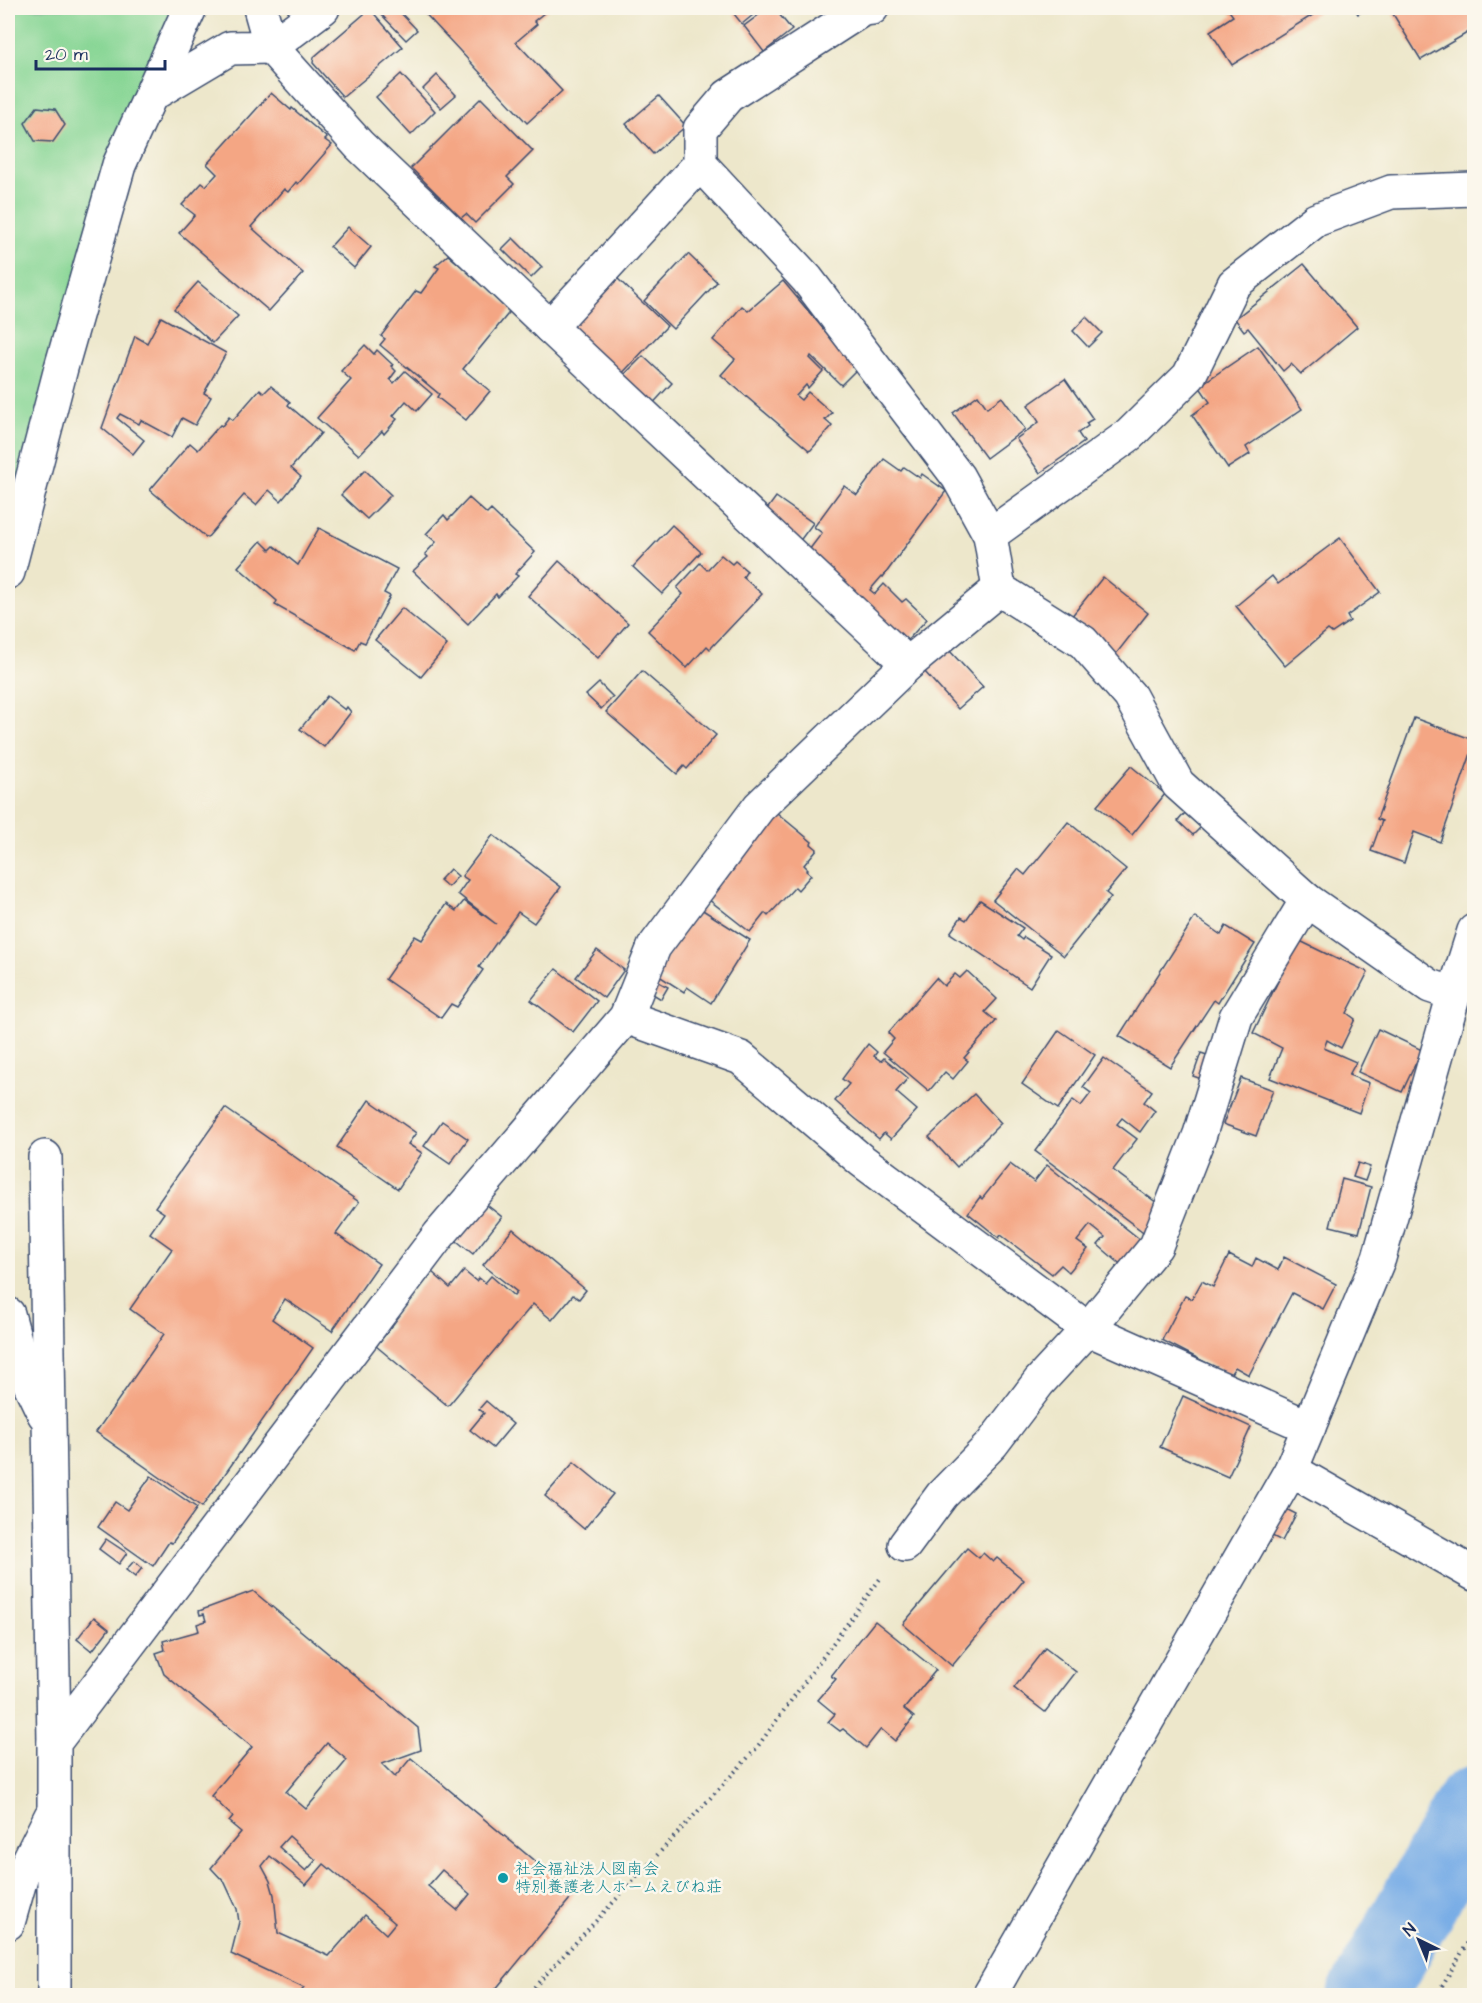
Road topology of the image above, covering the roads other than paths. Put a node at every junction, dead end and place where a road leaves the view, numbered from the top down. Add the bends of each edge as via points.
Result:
1 (190, 8) edge
2 (260, 8) edge
3 (323, 8) edge
4 (872, 8) edge
5 (271, 47) junction
6 (151, 95) junction
7 (700, 164) junction
8 (1474, 189) edge
9 (550, 327) junction
10 (990, 535) junction
11 (8, 573) edge
12 (999, 589) junction
13 (908, 664) junction
14 (1306, 900) junction
15 (1474, 931) edge
16 (1454, 994) junction
17 (626, 1017) junction
18 (45, 1157) dead end
19 (8, 1314) edge
20 (1089, 1329) junction
21 (49, 1424) junction
22 (1309, 1427) junction
23 (1291, 1470) junction
24 (905, 1545) road end
25 (1474, 1574) edge
26 (54, 1743) junction
27 (54, 1809) junction
28 (8, 1923) edge
29 (54, 1995) edge
30 (989, 1995) edge

1 - 6 street
2 - 5 street
3 - 5 street
4 - 7 street via 863,9 728,96 700,129
5 - 6 street via 230,48
5 - 9 street via 359,145
6 - 11 street via 119,165
7 - 9 street
7 - 10 street via 807,279 958,477
8 - 10 street via 1391,192 1316,220 1234,284 1182,384 1129,435
9 - 13 street
10 - 12 street
12 - 13 street
12 - 14 street via 1083,642 1130,696 1178,784
13 - 17 street via 759,807 654,947
14 - 16 street via 1430,986
14 - 20 street via 1236,1017 1200,1134 1156,1246
15 - 16 street
16 - 22 street via 1379,1258
17 - 20 street via 741,1058 861,1160
17 - 26 street via 439,1235
18 - 21 street
19 - 21 street via 23,1370
20 - 22 street
20 - 24 street via 1039,1382 992,1444 942,1495
21 - 26 street
22 - 23 street
23 - 25 street
23 - 30 street
26 - 27 street
27 - 28 street via 22,1874
27 - 29 street

